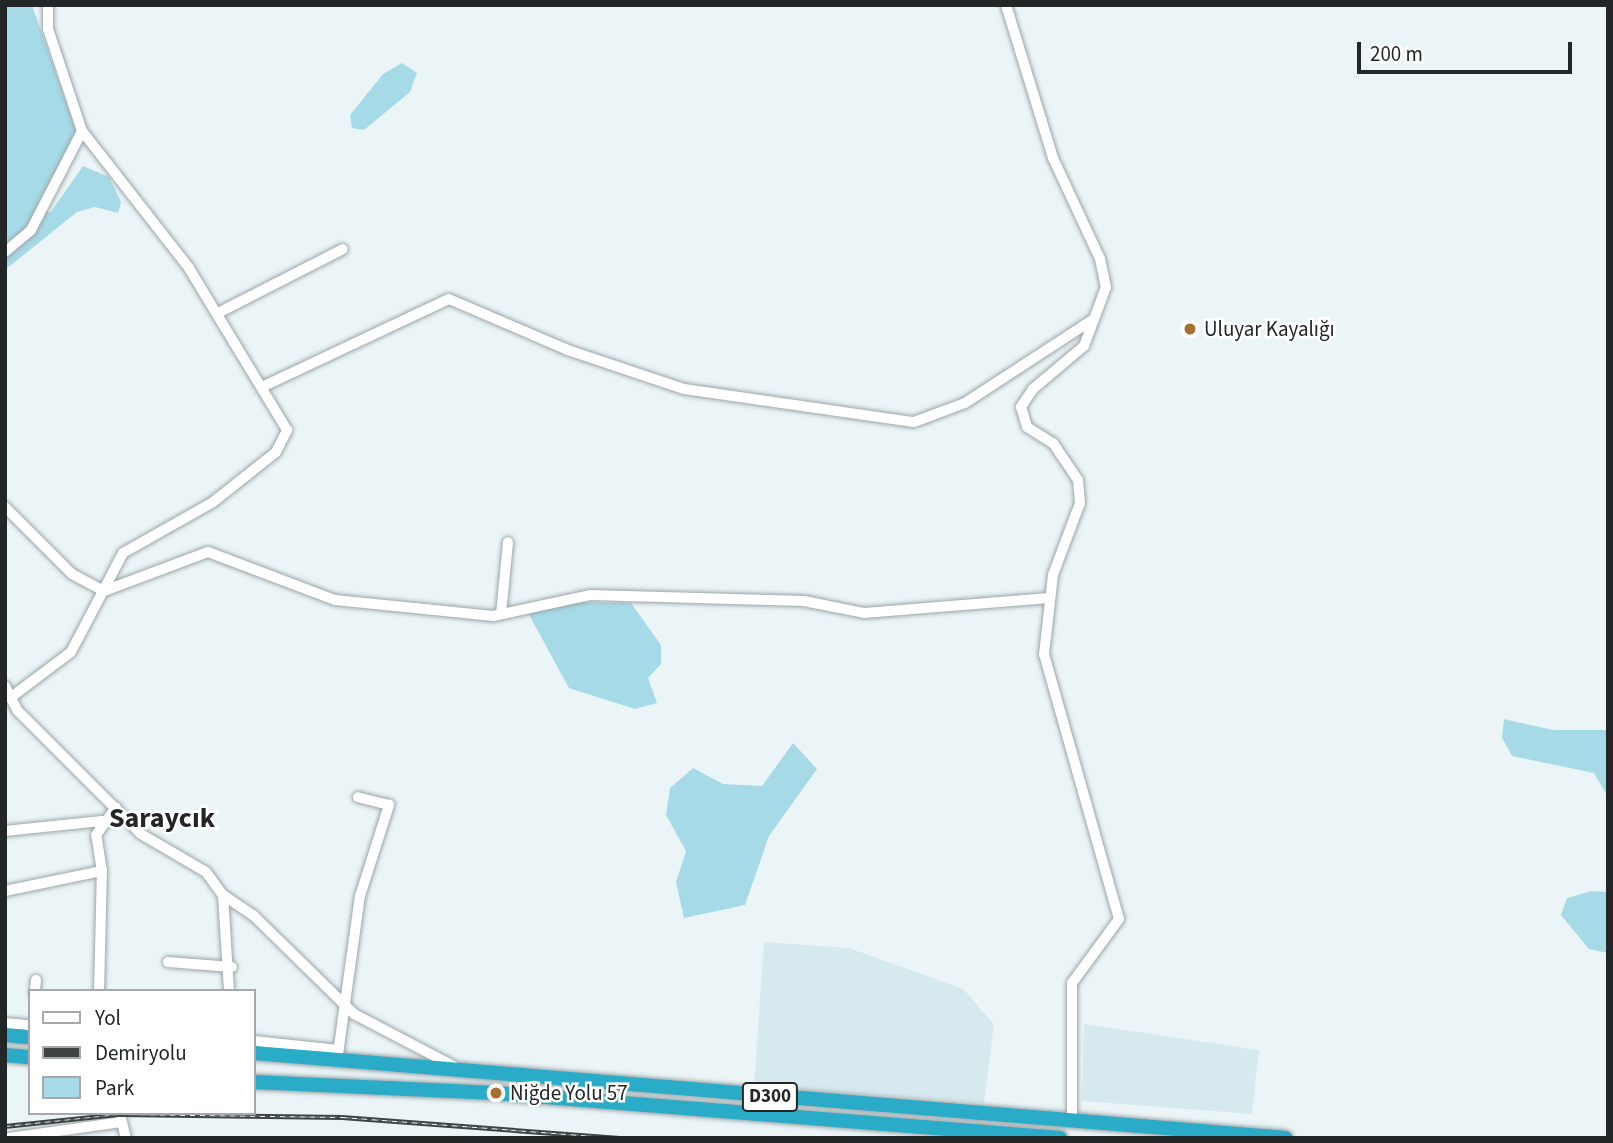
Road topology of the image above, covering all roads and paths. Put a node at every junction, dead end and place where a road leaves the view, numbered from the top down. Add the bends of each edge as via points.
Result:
1 (48, 5) edge
2 (1006, 5) edge
3 (82, 131) junction
4 (343, 249) dead end
5 (5, 252) edge
6 (218, 313) junction
7 (1094, 318) junction
8 (264, 386) junction
9 (5, 507) edge
10 (508, 542) dead end
11 (104, 591) junction
12 (1049, 598) junction
13 (501, 614) junction
14 (5, 686) edge
15 (10, 698) junction
16 (358, 797) dead end
17 (116, 807) junction
18 (102, 821) junction
19 (5, 831) edge
20 (102, 871) junction
21 (5, 891) edge
22 (223, 895) junction
23 (168, 962) dead end
24 (232, 967) junction
25 (99, 989) edge
26 (229, 989) edge
27 (343, 1005) junction
28 (5, 1023) edge
29 (28, 1025) edge
30 (5, 1035) edge
31 (28, 1037) edge
32 (256, 1041) edge
33 (256, 1053) edge
34 (5, 1055) edge
35 (338, 1056) junction
36 (28, 1057) edge
37 (463, 1073) junction
38 (256, 1082) edge
39 (120, 1118) edge
40 (1072, 1121) junction
41 (65, 1133) edge
42 (8, 1137) edge
43 (126, 1138) edge
44 (1060, 1138) edge
45 (1286, 1138) edge

1 - 3 street via 48,29
2 - 7 street via 1053,158 1105,272
3 - 5 street via 31,230
3 - 6 street
4 - 6 street
6 - 8 street
7 - 8 street via 965,403 914,422 684,389 568,350 449,299
7 - 12 street via 1084,346 1021,407 1027,427 1054,443 1078,480 1077,520
8 - 11 street via 286,422 282,446 213,502 138,539 113,567
9 - 11 street via 72,574
10 - 13 street
11 - 13 street via 208,552 335,600
11 - 15 street via 72,652
12 - 13 street via 864,613 804,601 590,595
12 - 40 street via 1044,654 1119,919 1072,983
14 - 15 street
15 - 17 street
16 - 27 street via 388,805 360,897
17 - 18 street
17 - 22 street via 150,842 206,872
18 - 19 street
18 - 20 street via 96,835
20 - 21 street
20 - 25 street
22 - 24 street
22 - 27 street via 253,915
23 - 24 street
24 - 26 street
27 - 35 street
27 - 37 street via 375,1027 443,1056
28 - 29 street
30 - 31 highway
32 - 35 street
33 - 35 highway, D300
34 - 36 highway
35 - 37 highway, D300
37 - 40 highway, D300
38 - 44 highway, D300 via 496,1093
39 - 41 street
39 - 43 street
40 - 45 highway, D300
41 - 42 street

